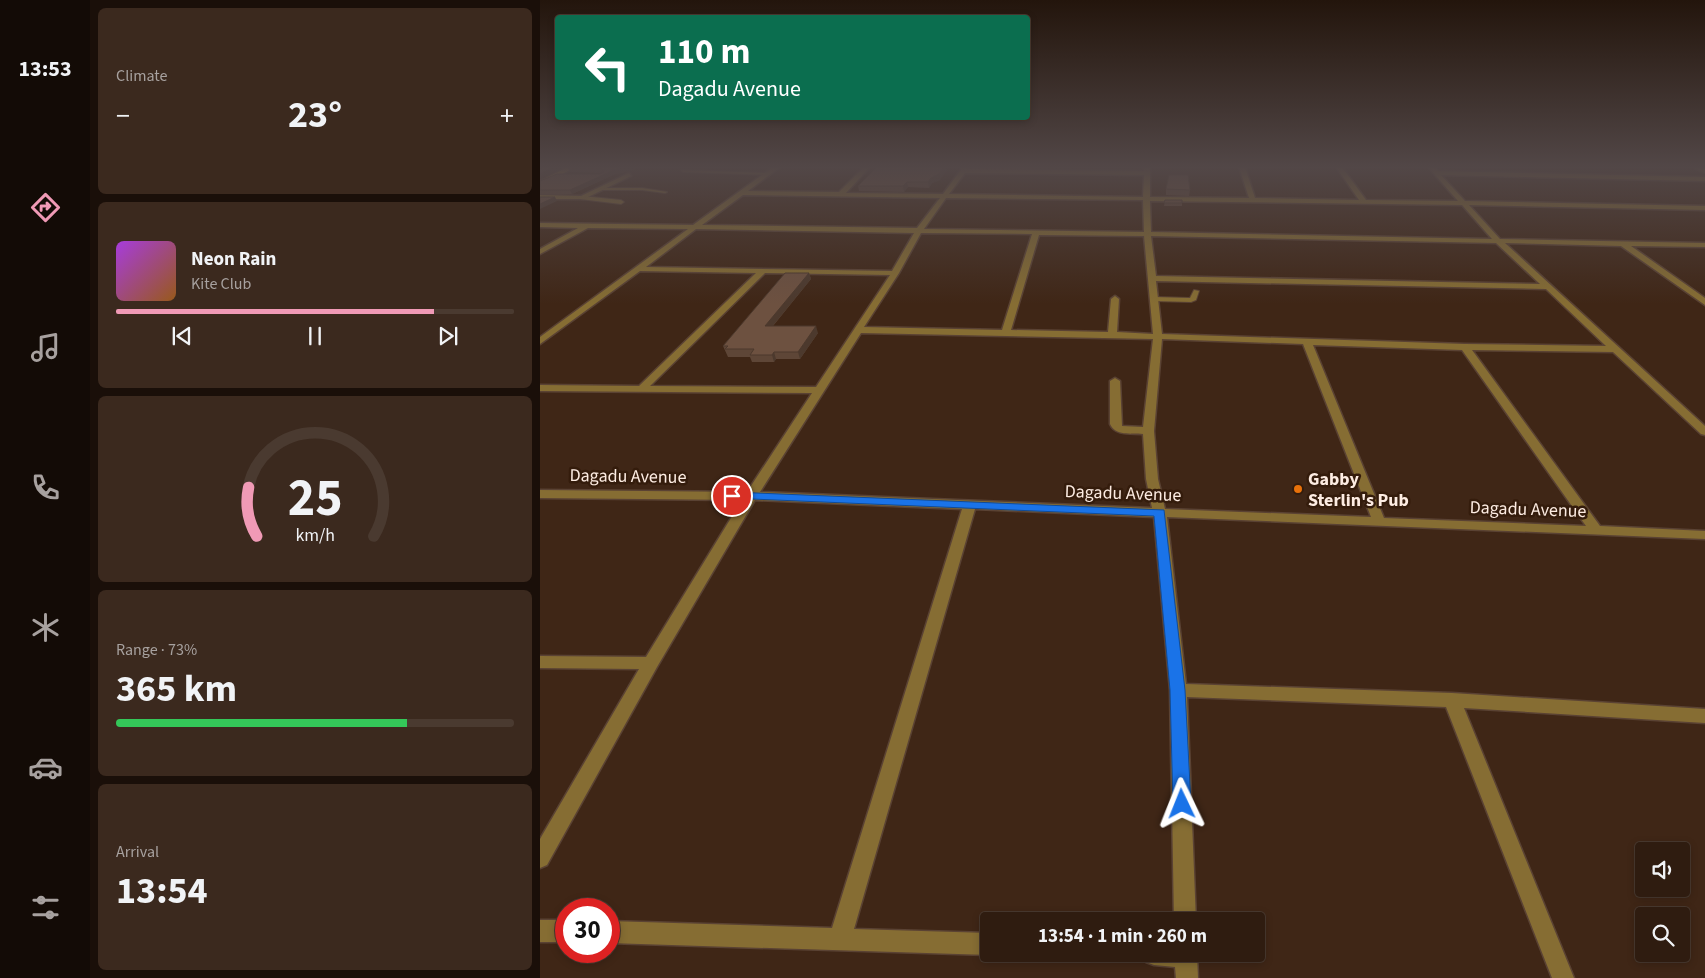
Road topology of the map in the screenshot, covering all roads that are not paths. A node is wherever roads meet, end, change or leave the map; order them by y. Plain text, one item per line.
1 (717, 213) edge
2 (933, 213) edge
3 (1147, 213) edge
4 (1473, 213) edge
5 (540, 225) edge
6 (586, 226) junction
7 (700, 226) junction
8 (919, 230) junction
9 (1036, 233) junction
10 (1148, 234) junction
11 (1498, 241) junction
12 (1622, 243) junction
13 (1705, 245) edge
14 (540, 252) edge
15 (639, 269) junction
16 (763, 271) junction
17 (894, 273) junction
18 (1151, 278) junction
19 (1547, 287) junction
20 (1196, 291) dead end
21 (1115, 299) dead end
22 (1154, 299) junction
23 (1705, 302) edge
24 (857, 330) junction
25 (1005, 334) junction
26 (1112, 335) junction
27 (1158, 337) junction
28 (540, 341) edge
29 (1307, 342) junction
30 (1465, 347) junction
31 (1613, 349) junction
32 (1115, 381) dead end
33 (540, 388) edge
34 (642, 388) junction
35 (819, 390) junction
36 (1693, 420) junction
37 (1705, 420) edge
38 (1148, 430) junction
39 (1705, 432) edge
40 (540, 494) edge
41 (751, 496) junction
42 (969, 506) junction
43 (1160, 513) junction
44 (1380, 521) junction
45 (1596, 530) junction
46 (1705, 535) edge
47 (540, 662) edge
48 (651, 663) junction
49 (1178, 690) junction
50 (1452, 700) junction
51 (1705, 716) edge
52 (540, 858) edge
53 (1185, 912) edge
54 (540, 931) edge
55 (555, 931) edge
56 (620, 932) edge
57 (840, 939) junction
58 (980, 944) edge
59 (1186, 962) edge
60 (1187, 978) edge
61 (1563, 978) edge

1 - 7 street
2 - 8 street
3 - 10 street
4 - 11 street
5 - 6 street
6 - 7 street
6 - 14 street
7 - 8 street
7 - 15 street
8 - 9 street
8 - 17 street
9 - 10 street
9 - 25 street
10 - 11 street
10 - 18 street
11 - 12 street
11 - 19 street
12 - 13 street
12 - 23 street
15 - 16 street
15 - 28 street
16 - 17 street
16 - 34 street
17 - 24 street
18 - 19 street
18 - 22 street
19 - 31 street
20 - 22 lane
21 - 26 street
22 - 27 street
24 - 25 street
24 - 35 street
25 - 26 street
26 - 27 street
27 - 29 street
27 - 38 street
29 - 30 street
29 - 44 street
30 - 31 street
30 - 45 street
31 - 36 street
32 - 38 street
33 - 34 street
34 - 35 street
35 - 41 street
36 - 37 street
36 - 39 street
38 - 43 street
40 - 41 street, Dagadu Avenue
41 - 42 street, Dagadu Avenue
41 - 48 street
42 - 43 street, Dagadu Avenue
42 - 57 street
43 - 44 street, Dagadu Avenue
43 - 49 street
44 - 45 street, Dagadu Avenue
45 - 46 street, Dagadu Avenue
47 - 48 street
48 - 52 street
49 - 50 street
49 - 53 street
50 - 51 street
50 - 61 street
54 - 55 street
56 - 57 street
57 - 58 street
59 - 60 street

